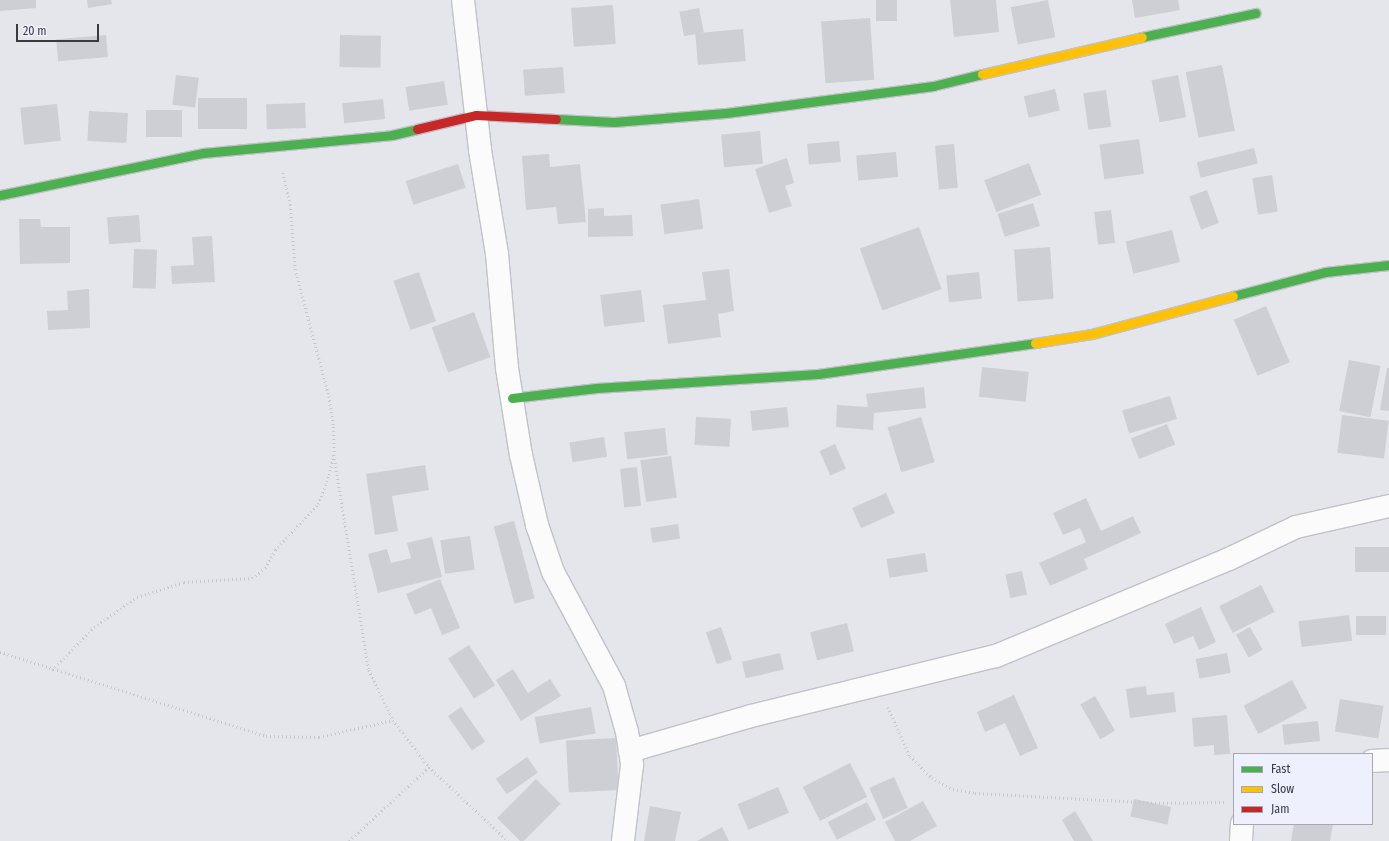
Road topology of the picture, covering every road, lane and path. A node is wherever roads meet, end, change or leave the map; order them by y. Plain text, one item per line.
1 (463, 0) edge
2 (1256, 14) dead end
3 (476, 115) junction
4 (276, 145) junction
5 (0, 195) edge
6 (1389, 265) edge
7 (512, 398) junction
8 (334, 452) junction
9 (1389, 506) edge
10 (0, 652) edge
11 (52, 670) junction
12 (879, 685) junction
13 (393, 720) junction
14 (630, 750) junction
15 (1389, 760) edge
16 (1373, 761) edge
17 (429, 767) junction
18 (1233, 802) edge
19 (1242, 825) edge
20 (349, 841) edge
21 (508, 841) edge
22 (623, 841) edge
23 (1241, 841) edge

1 - 3 street
2 - 3 street
3 - 4 street
3 - 7 street
4 - 5 street
4 - 8 path
6 - 7 street
7 - 14 street
8 - 11 path
8 - 13 path
9 - 12 street
10 - 11 path
11 - 13 path
12 - 14 street
12 - 18 path
13 - 17 path
14 - 22 street
15 - 16 street
17 - 20 path
17 - 21 path
19 - 23 street

